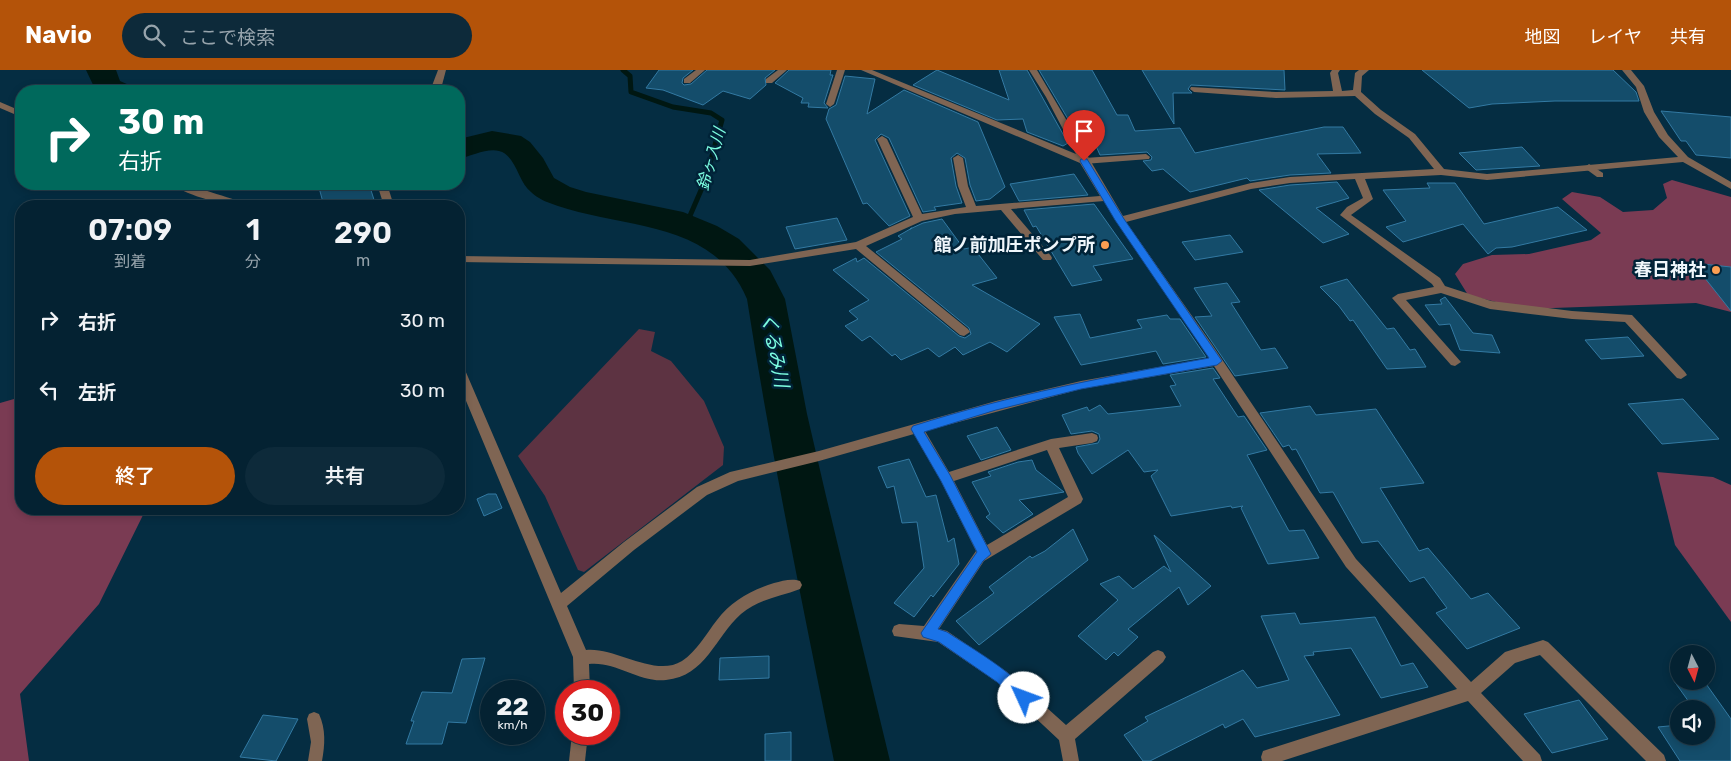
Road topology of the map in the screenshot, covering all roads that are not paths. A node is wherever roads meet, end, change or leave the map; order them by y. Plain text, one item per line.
1 (442, 70) edge
2 (701, 70) edge
3 (783, 70) edge
4 (841, 70) edge
5 (865, 70) edge
6 (1033, 70) edge
7 (1336, 70) edge
8 (1365, 70) edge
9 (1626, 70) edge
10 (686, 81) dead end
11 (770, 82) dead end
12 (438, 85) edge
13 (1194, 89) dead end
14 (1338, 93) junction
15 (1357, 93) junction
16 (830, 104) dead end
17 (0, 105) edge
18 (15, 111) edge
19 (882, 139) dead end
20 (958, 158) dead end
21 (1146, 158) dead end
22 (1685, 159) junction
23 (1084, 161) junction
24 (1589, 167) junction
25 (1441, 172) junction
26 (1600, 175) dead end
27 (1358, 176) junction
28 (1731, 186) edge
29 (190, 190) edge
30 (1108, 198) junction
31 (223, 200) edge
32 (1004, 207) junction
33 (972, 210) junction
34 (919, 218) junction
35 (1120, 220) junction
36 (858, 245) junction
37 (1047, 258) dead end
38 (465, 259) edge
39 (1441, 289) junction
40 (964, 332) dead end
41 (1217, 361) junction
42 (1456, 362) dead end
43 (1681, 375) dead end
44 (465, 384) edge
45 (917, 429) junction
46 (1092, 438) dead end
47 (1051, 444) junction
48 (946, 478) junction
49 (984, 554) junction
50 (795, 585) dead end
51 (559, 604) junction
52 (899, 631) dead end
53 (928, 633) junction
54 (581, 657) junction
55 (1158, 657) dead end
56 (582, 680) edge
57 (1471, 692) junction
58 (314, 719) dead end
59 (1066, 736) junction
60 (579, 745) edge
61 (1268, 757) dead end
62 (315, 761) edge
63 (578, 761) edge
64 (1071, 761) edge
65 (1534, 761) edge
66 (1658, 761) edge

1 - 12 street
2 - 10 street
3 - 11 street
4 - 16 street
5 - 23 street
6 - 23 street
7 - 14 street
8 - 15 street
9 - 22 street
13 - 14 street
14 - 15 street
15 - 25 street
17 - 18 street
19 - 34 street
20 - 33 street
21 - 23 lane
22 - 24 street
22 - 28 street
23 - 30 street
24 - 25 street
24 - 26 lane
25 - 27 street
27 - 35 street
27 - 39 street
29 - 31 street
30 - 32 street
30 - 35 street
32 - 33 street
32 - 37 street
33 - 34 street
34 - 36 street
35 - 41 street
36 - 38 street
36 - 40 street
39 - 42 street
39 - 43 street
41 - 45 street
41 - 57 street
44 - 51 street
45 - 48 street
45 - 51 street
46 - 47 street
47 - 48 street
47 - 49 street
48 - 49 street
49 - 53 street
50 - 54 street
51 - 54 street
52 - 53 street
53 - 59 street
54 - 56 street
55 - 59 street
57 - 61 street
57 - 65 street
57 - 66 street
58 - 62 lane
59 - 64 street
60 - 63 street

